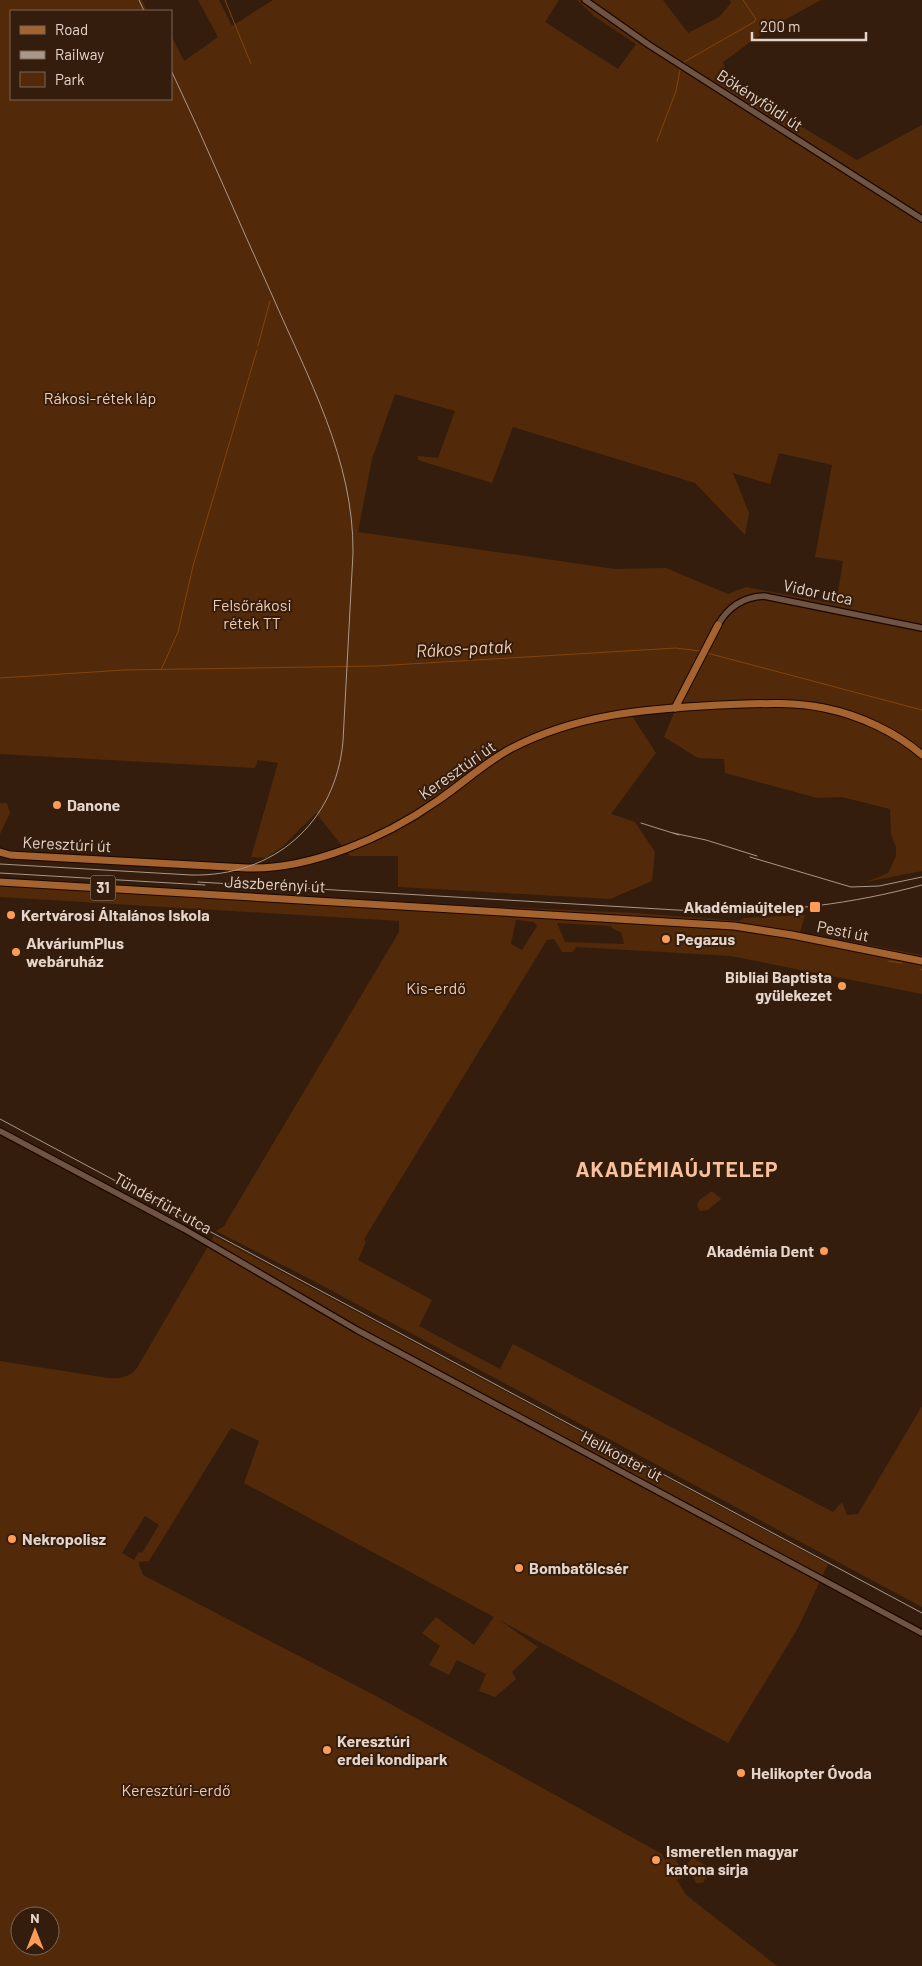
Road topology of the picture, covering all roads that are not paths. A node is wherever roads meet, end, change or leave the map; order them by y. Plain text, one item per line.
1 (586, 0) edge
2 (922, 219) edge
3 (718, 625) joint
4 (922, 628) edge
5 (680, 699) junction
6 (689, 707) junction
7 (675, 708) junction
8 (922, 755) edge
9 (0, 852) edge
10 (0, 882) edge
11 (549, 914) joint
12 (922, 961) edge
13 (0, 1131) edge
14 (310, 1302) joint
15 (922, 1633) edge

1 - 2 street, Bökényföldi út
3 - 4 street, Vidor utca
3 - 5 main road
5 - 6 main road
5 - 7 main road
6 - 7 main road, Keresztúri út
6 - 8 main road, Keresztúri út
7 - 9 main road, Keresztúri út
10 - 11 main road, Jászberényi út / 31
11 - 12 main road, Pesti út / 31
13 - 14 street, Tündérfürt utca
14 - 15 street, Helikopter út

